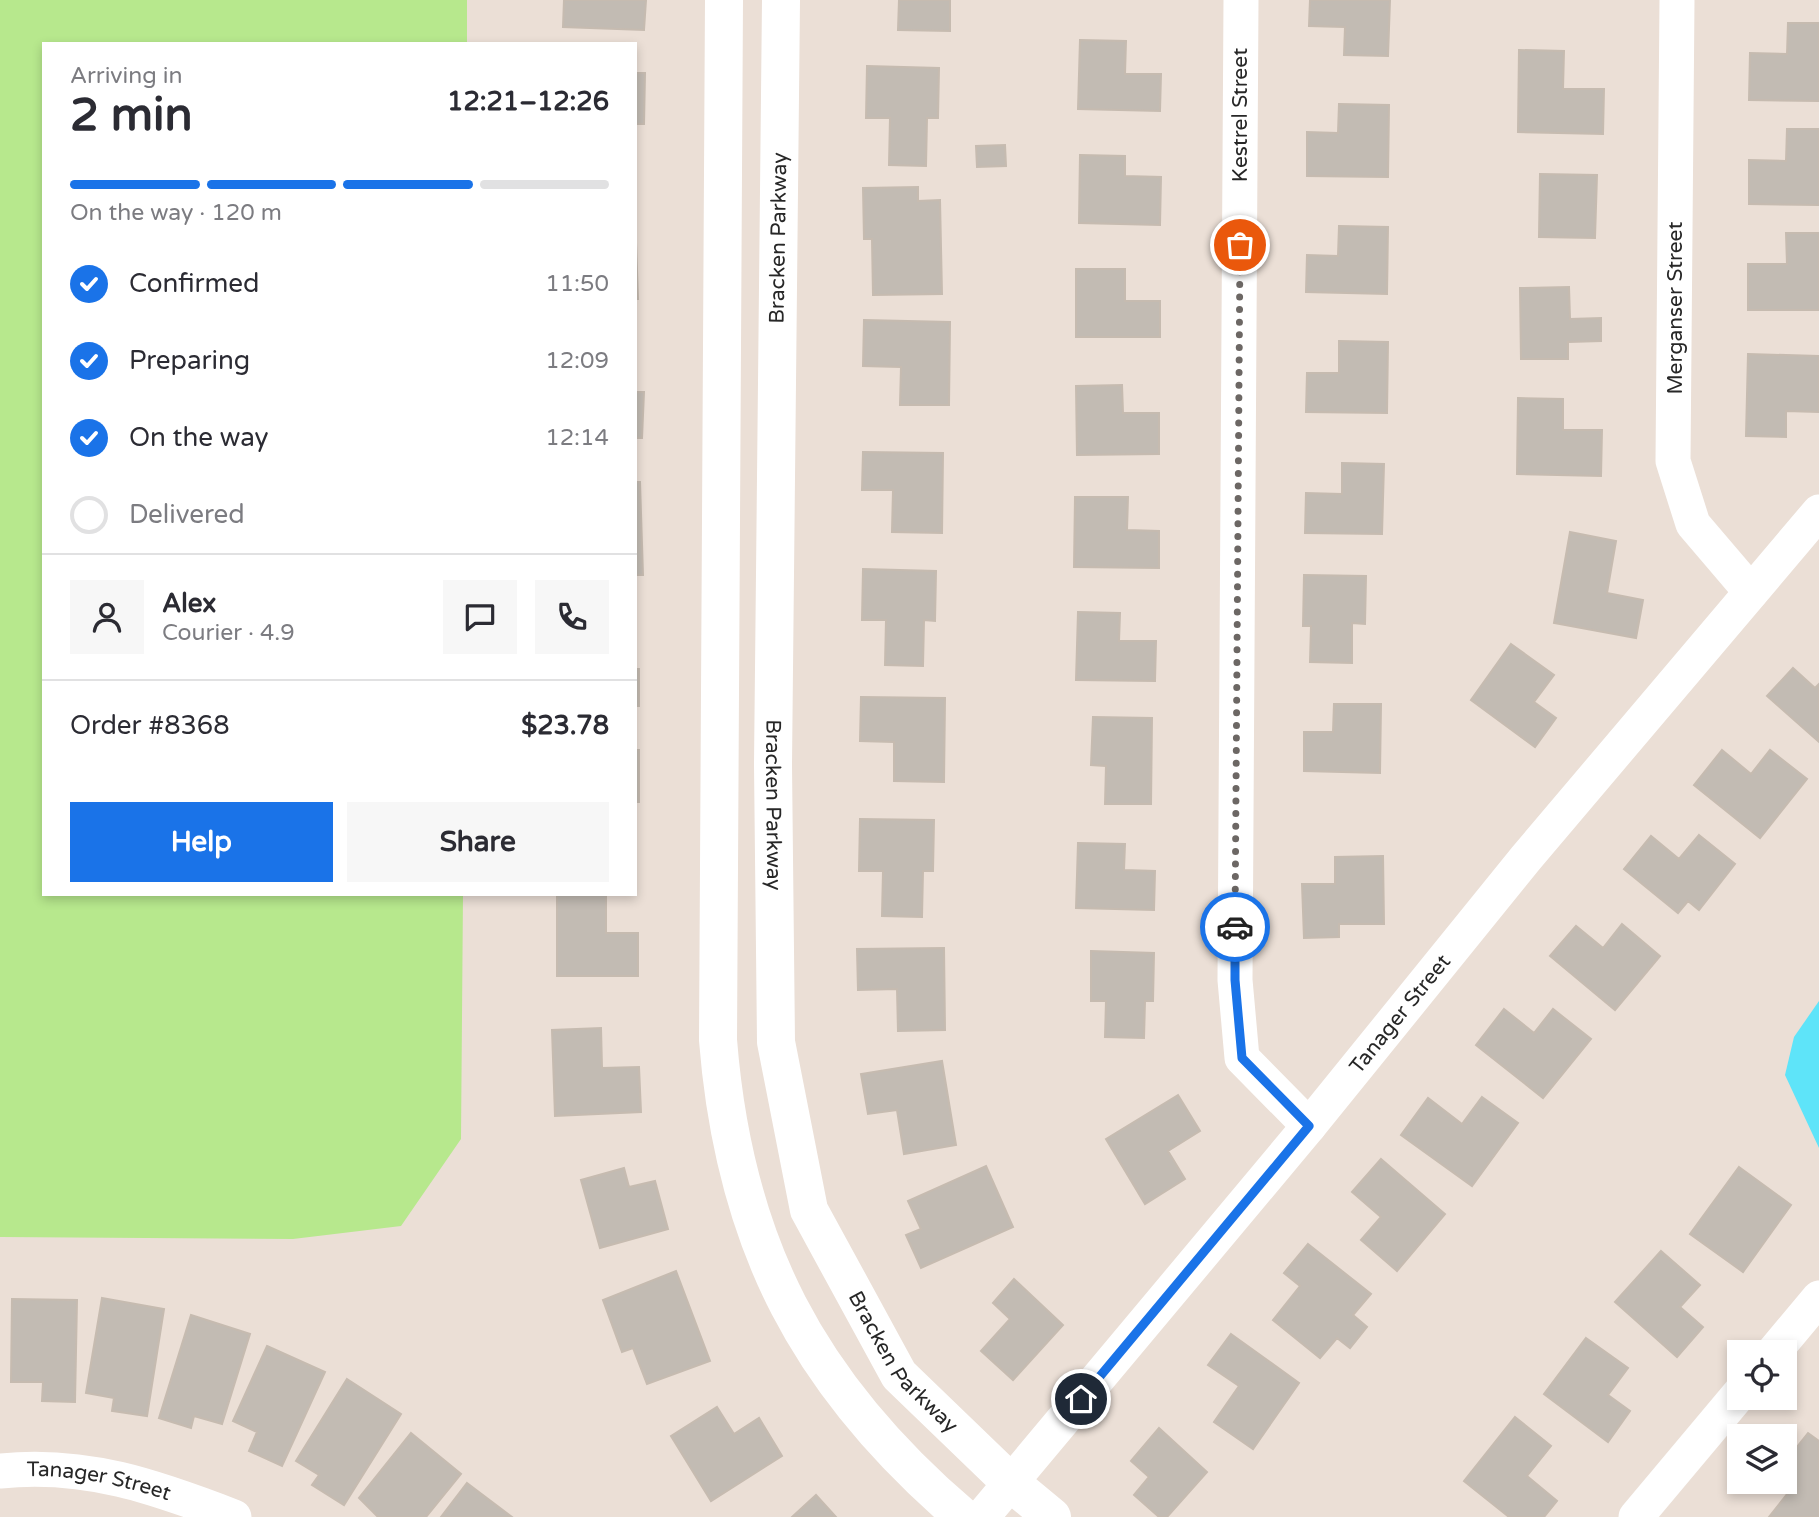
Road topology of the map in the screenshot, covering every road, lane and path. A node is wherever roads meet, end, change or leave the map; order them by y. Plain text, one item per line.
1 (724, 0) edge
2 (781, 0) edge
3 (1241, 0) edge
4 (1677, 0) edge
5 (1819, 512) edge
6 (1751, 592) junction
7 (1309, 1126) junction
8 (1819, 1298) edge
9 (1784, 1340) edge
10 (1727, 1408) edge
11 (0, 1471) edge
12 (1011, 1483) junction
13 (234, 1517) edge
14 (963, 1517) edge
15 (982, 1517) edge
16 (1052, 1517) edge
17 (1636, 1517) edge

1 - 14 street
2 - 12 street, Bracken Parkway
3 - 7 street, Kestrel Street
4 - 6 street, Merganser Street
5 - 6 street, Tanager Street
6 - 7 street, Tanager Street
7 - 12 street, Tanager Street
8 - 9 street
10 - 17 street
11 - 13 street, Tanager Street
12 - 15 street, Tanager Street
12 - 16 street, Bracken Parkway

